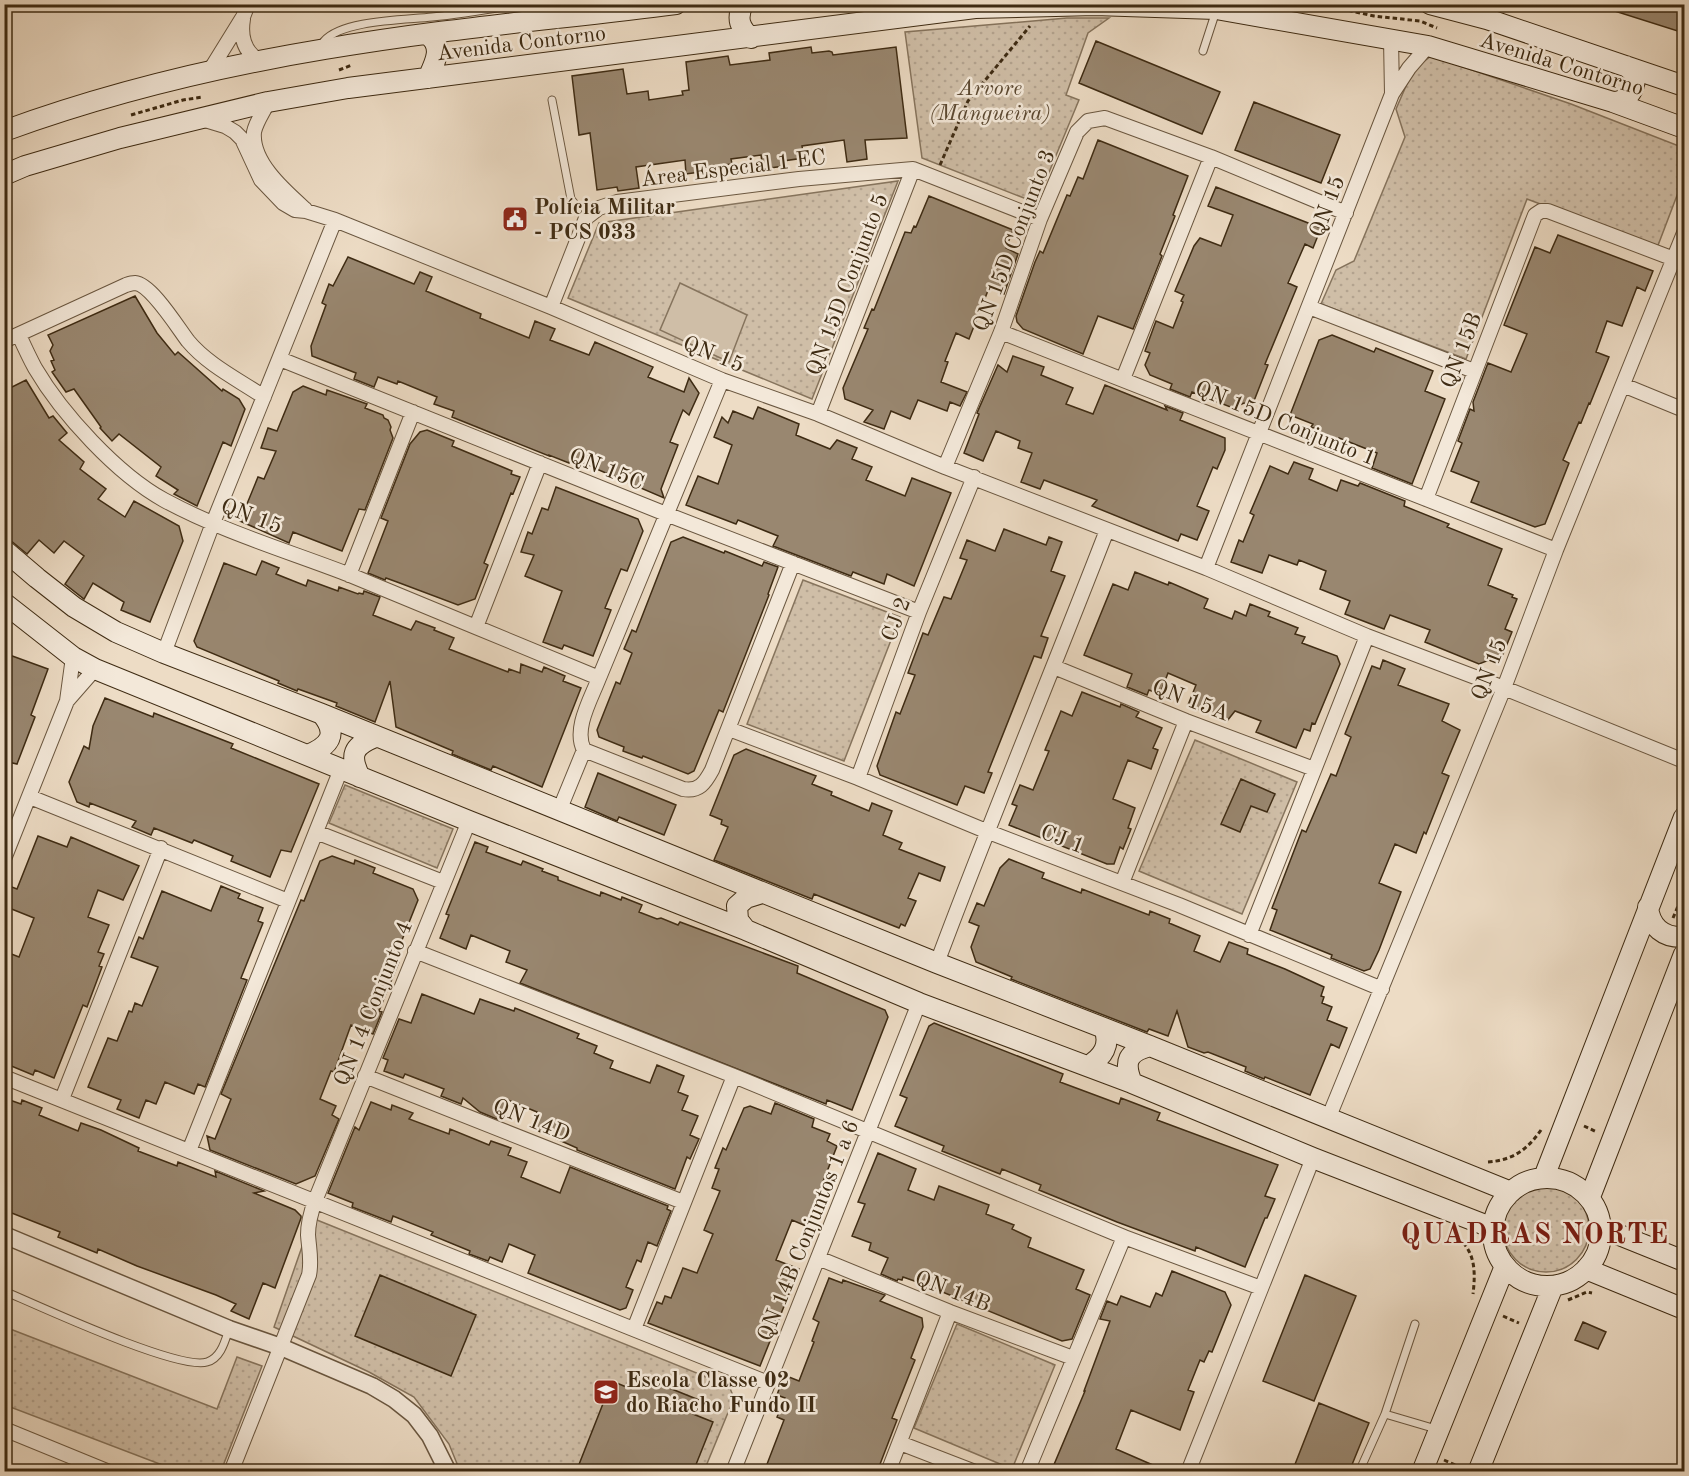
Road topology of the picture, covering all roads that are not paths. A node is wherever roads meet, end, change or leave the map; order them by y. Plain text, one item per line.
1 (521, 4) edge
2 (676, 4) edge
3 (743, 4) edge
4 (1430, 4) edge
5 (652, 6) edge
6 (1216, 9) junction
7 (1479, 10) edge
8 (246, 11) edge
9 (428, 34) junction
10 (751, 38) junction
11 (1391, 39) junction
12 (1428, 46) junction
13 (326, 48) junction
14 (1203, 51) dead end
15 (260, 61) junction
16 (1626, 66) junction
17 (209, 72) junction
18 (428, 78) junction
19 (1684, 86) edge
20 (1392, 94) junction
21 (552, 100) dead end
22 (268, 102) junction
23 (1613, 102) junction
24 (202, 119) junction
25 (1684, 128) edge
26 (4, 131) edge
27 (1211, 157) junction
28 (913, 169) junction
29 (4, 175) edge
30 (306, 211) junction
31 (1346, 213) junction
32 (586, 218) junction
33 (1040, 219) junction
34 (335, 220) junction
35 (1684, 233) edge
36 (1674, 259) junction
37 (551, 307) junction
38 (1309, 307) junction
39 (1001, 332) junction
40 (19, 335) junction
41 (4, 341) edge
42 (280, 359) junction
43 (1474, 371) junction
44 (1123, 379) junction
45 (722, 380) junction
46 (1623, 385) junction
47 (264, 397) junction
48 (1684, 410) edge
49 (413, 412) junction
50 (818, 414) junction
51 (1258, 434) junction
52 (540, 463) junction
53 (945, 467) junction
54 (974, 477) junction
55 (1426, 500) junction
56 (666, 514) junction
57 (213, 523) junction
58 (1107, 530) junction
59 (1556, 550) junction
60 (6, 553) edge
61 (793, 563) junction
62 (1206, 568) junction
63 (349, 575) junction
64 (4, 603) edge
65 (919, 612) junction
66 (476, 627) junction
67 (1367, 636) junction
68 (164, 653) junction
69 (73, 657) junction
70 (1054, 667) junction
71 (95, 669) junction
72 (599, 678) junction
73 (1504, 688) junction
74 (67, 701) junction
75 (322, 714) junction
76 (1186, 722) junction
77 (729, 729) junction
78 (375, 737) junction
79 (584, 750) junction
80 (308, 755) junction
81 (1684, 761) edge
82 (340, 769) junction
83 (1314, 769) junction
84 (360, 777) junction
85 (858, 778) junction
86 (30, 797) junction
87 (559, 811) junction
88 (1684, 817) edge
89 (469, 820) junction
90 (986, 831) junction
91 (316, 832) junction
92 (161, 848) junction
93 (4, 859) edge
94 (443, 882) junction
95 (1122, 883) junction
96 (762, 893) junction
97 (288, 901) junction
98 (1648, 907) junction
99 (746, 930) junction
100 (1249, 935) junction
101 (1684, 937) edge
102 (415, 951) junction
103 (1684, 954) edge
104 (937, 963) junction
105 (1382, 989) junction
106 (919, 1003) junction
107 (1104, 1028) junction
108 (1150, 1046) junction
109 (1088, 1066) junction
110 (365, 1076) junction
111 (4, 1077) edge
112 (734, 1077) junction
113 (1132, 1083) junction
114 (63, 1099) junction
115 (1328, 1119) junction
116 (868, 1131) junction
117 (189, 1151) junction
118 (1313, 1158) junction
119 (1544, 1177) junction
120 (1511, 1192) junction
121 (1590, 1197) junction
122 (315, 1201) junction
123 (683, 1202) junction
124 (1493, 1228) junction
125 (1602, 1228) junction
126 (4, 1236) edge
127 (1124, 1238) junction
128 (818, 1258) junction
129 (1684, 1261) edge
130 (1505, 1266) junction
131 (1586, 1269) junction
132 (1553, 1286) junction
133 (1261, 1288) junction
134 (4, 1291) edge
135 (1684, 1309) edge
136 (950, 1312) junction
137 (1415, 1324) dead end
138 (229, 1329) junction
139 (634, 1329) junction
140 (281, 1347) junction
141 (1073, 1358) junction
142 (768, 1383) junction
143 (1385, 1414) junction
144 (4, 1429) edge
145 (1439, 1430) junction
146 (900, 1443) junction
147 (1425, 1463) edge
148 (1471, 1470) edge
149 (109, 1472) edge
150 (231, 1472) edge
151 (448, 1472) edge
152 (733, 1472) edge
153 (888, 1472) edge
154 (975, 1472) edge
155 (1027, 1472) edge
156 (1188, 1472) edge
157 (1359, 1472) edge

1 - 13 lane
2 - 5 main road, Avenida Contorno
3 - 10 main road
4 - 7 main road, Avenida Contorno
5 - 9 main road, Avenida Contorno
6 - 10 main road, Avenida Contorno
6 - 11 main road, Avenida Contorno
6 - 14 lane
7 - 16 main road, Avenida Contorno
8 - 15 street
8 - 17 street
9 - 13 main road, Avenida Contorno
9 - 18 main road
10 - 18 main road, Avenida Contorno
11 - 12 main road, Avenida Contorno
11 - 20 street, QN 15
12 - 20 street, QN 15
12 - 23 main road, Avenida Contorno
13 - 15 main road, Avenida Contorno
15 - 17 main road, Avenida Contorno
16 - 19 main road, Avenida Contorno
16 - 23 main road
17 - 26 main road, Avenida Contorno
18 - 22 main road, Avenida Contorno
20 - 31 street, QN 15
21 - 32 lane
22 - 24 main road, Avenida Contorno
22 - 30 street, QN 15
23 - 25 main road, Avenida Contorno
24 - 29 main road, Avenida Contorno
24 - 30 street, QN 15
27 - 31 street, QN 15D Conjunto 3
27 - 33 street, QN 15D Conjunto 3
27 - 44 street
28 - 32 street, Área Especial 1 EC
28 - 33 street
28 - 50 street, QN 15D Conjunto 5
30 - 34 street, QN 15
31 - 38 street, QN 15
32 - 37 street
33 - 39 street, QN 15D Conjunto 3
34 - 37 street, QN 15
34 - 42 street
35 - 36 street, QN 15
36 - 43 street, QN 15B
36 - 46 street, QN 15
37 - 45 street, QN 15
38 - 43 street
38 - 51 street, QN 15
39 - 44 street, QN 15D Conjunto 1
39 - 53 street, QN 15D Conjunto 3
40 - 41 street
40 - 47 street
40 - 57 street, QN 15
42 - 47 street
42 - 49 street, QN 15C
43 - 55 street, QN 15B
44 - 51 street, QN 15D Conjunto 1
45 - 50 street, QN 15
45 - 56 street
46 - 48 street
46 - 59 street, QN 15
47 - 57 street
49 - 52 street, QN 15C
49 - 63 street
50 - 53 street, QN 15
51 - 55 street, QN 15D Conjunto 1
51 - 62 street, QN 15
52 - 56 street, QN 15C
52 - 66 street
53 - 54 street, QN 15
54 - 58 street, QN 15
54 - 65 street, CJ 2
55 - 59 street, QN 15D Conjunto 1
56 - 61 street, QN 15C
56 - 72 street
57 - 63 street, QN 15
57 - 68 street
58 - 62 street, QN 15
58 - 70 street
59 - 73 street, QN 15
60 - 68 main road
61 - 65 street, QN 15C
61 - 77 street
62 - 67 street, QN 15
63 - 66 street, QN 15
64 - 69 main road
65 - 85 street, CJ 2
66 - 72 street, QN 15
67 - 73 street, QN 15
67 - 83 street
68 - 75 main road
69 - 71 main road
69 - 74 street
70 - 76 street, QN 15A
70 - 90 street
71 - 74 street
71 - 80 main road
72 - 79 street
73 - 81 street, QN 15
73 - 105 street, QN 15
74 - 86 street
75 - 78 main road
75 - 80 main road
76 - 83 street, QN 15A
76 - 95 street
77 - 79 street
77 - 85 street, CJ 1
78 - 84 main road
78 - 87 main road
79 - 87 street
80 - 82 main road
82 - 84 main road
82 - 91 street
83 - 100 street
84 - 89 main road
85 - 90 street, CJ 1
86 - 92 street
86 - 93 street
87 - 96 main road
88 - 98 main road
89 - 94 street, QN 14 Conjunto 4
89 - 99 main road
90 - 95 street, CJ 1
90 - 104 street
91 - 94 street
91 - 97 street
92 - 97 street
92 - 114 street
94 - 102 street, QN 14 Conjunto 4
95 - 100 street, CJ 1
96 - 99 main road
96 - 104 main road
97 - 117 street
98 - 101 main road
98 - 119 main road
99 - 106 main road
100 - 105 street, CJ 1
102 - 110 street, QN 14 Conjunto 4
102 - 112 street
103 - 121 main road
104 - 107 main road
105 - 115 street, QN 15
106 - 109 main road
106 - 116 street, QN 14B Conjuntos 1 a 6
107 - 108 main road
107 - 109 main road
108 - 113 main road
108 - 115 main road
109 - 113 main road
110 - 122 street, QN 14 Conjunto 4
110 - 123 street, QN 14D
111 - 114 street
112 - 116 street
112 - 123 street
113 - 118 main road
114 - 117 street
115 - 120 main road
116 - 127 street
116 - 128 street, QN 14B Conjuntos 1 a 6
117 - 122 street
118 - 124 main road
118 - 133 street
119 - 120 main road
119 - 121 main road
120 - 124 main road
121 - 125 main road
122 - 139 street
122 - 140 street, QN 14 Conjunto 4
123 - 139 street
124 - 130 main road
125 - 129 main road
125 - 131 main road
126 - 138 street
127 - 133 street
127 - 141 street
128 - 136 street, QN 14B
128 - 142 street, QN 14B Conjuntos 1 a 6
130 - 132 main road
130 - 145 main road
131 - 132 main road
131 - 135 main road
132 - 148 main road
133 - 156 street
134 - 138 lane
136 - 141 street, QN 14B
136 - 146 street
137 - 143 lane
138 - 140 street
139 - 142 street
140 - 150 street, QN 14 Conjunto 4
140 - 151 street
141 - 155 street
142 - 152 street, QN 14B Conjuntos 1 a 6
143 - 145 lane
143 - 157 lane
144 - 149 street
145 - 147 main road
146 - 153 street
146 - 154 street

